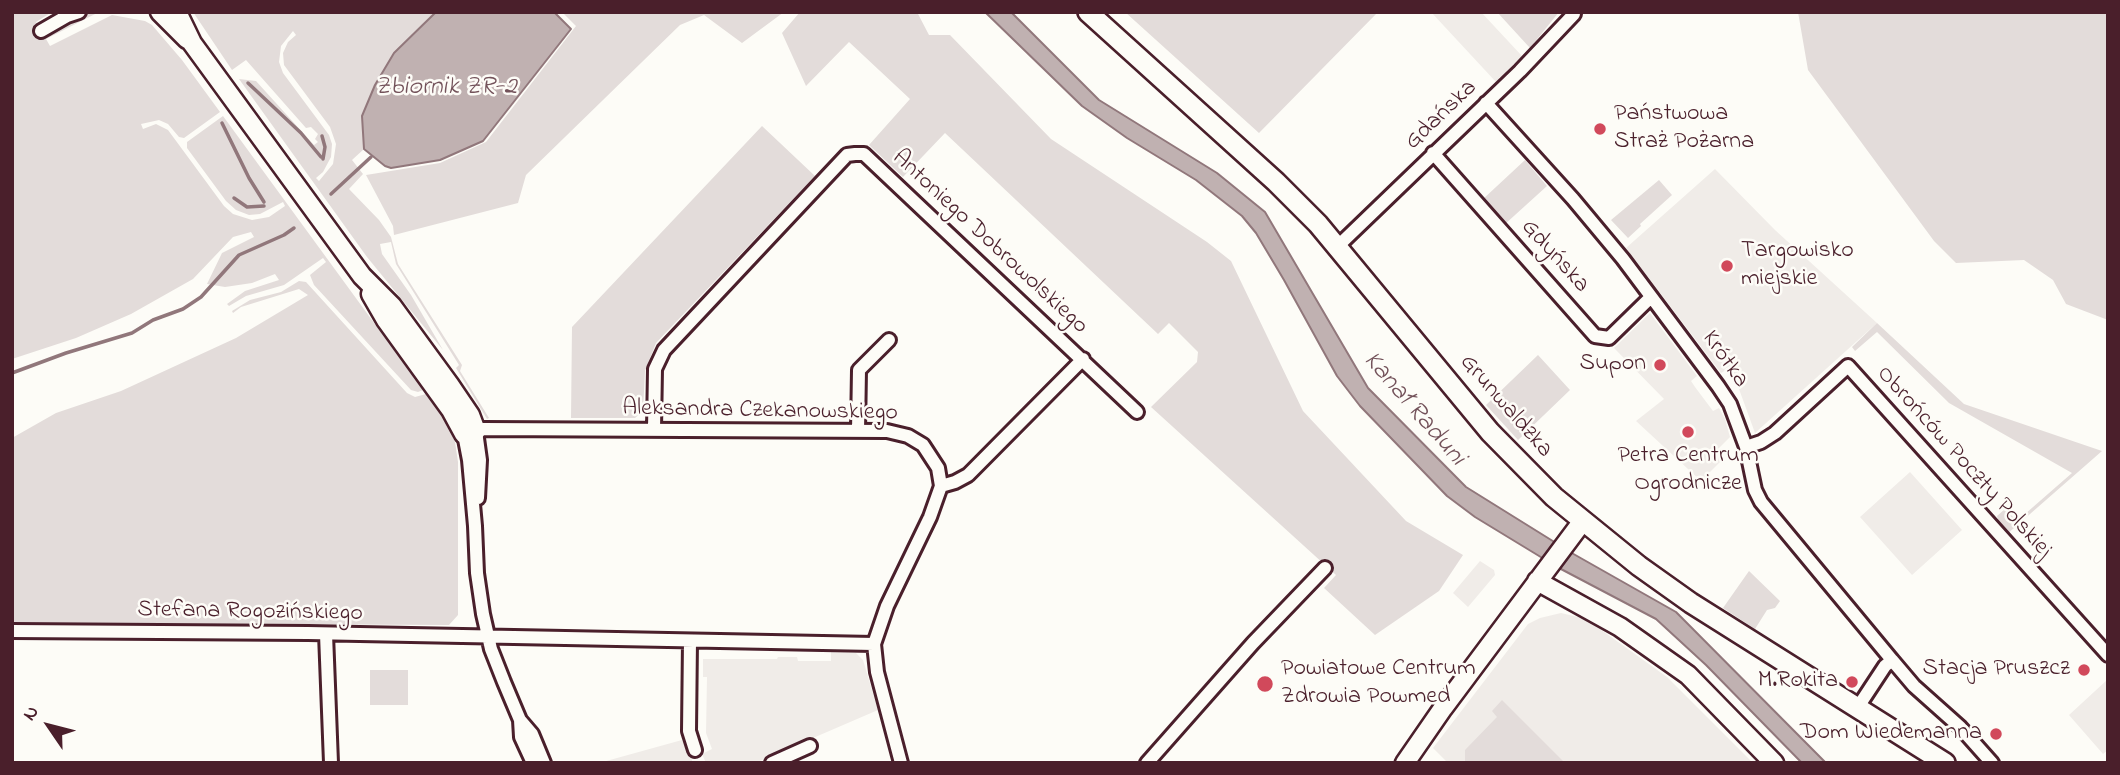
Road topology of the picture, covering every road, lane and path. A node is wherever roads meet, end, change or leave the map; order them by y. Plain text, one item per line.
1 (160, 12) edge
2 (177, 12) edge
3 (1088, 12) edge
4 (73, 13) edge
5 (1574, 14) dead end
6 (41, 31) dead end
7 (192, 43) junction
8 (1486, 103) junction
9 (1433, 153) junction
10 (1338, 246) junction
11 (1651, 298) junction
12 (889, 340) dead end
13 (1083, 359) junction
14 (1138, 412) dead end
15 (654, 429) junction
16 (858, 431) junction
17 (470, 432) junction
18 (1746, 447) junction
19 (941, 485) junction
20 (1582, 522) junction
21 (1325, 568) dead end
22 (1543, 573) junction
23 (12, 631) edge
24 (327, 634) junction
25 (488, 638) junction
26 (690, 641) junction
27 (874, 644) junction
28 (2108, 654) edge
29 (1892, 660) junction
30 (1858, 707) junction
31 (520, 720) junction
32 (810, 746) dead end
33 (695, 750) dead end
34 (331, 763) edge
35 (533, 763) edge
36 (544, 763) edge
37 (772, 763) edge
38 (901, 763) edge
39 (1147, 763) edge
40 (1405, 763) edge
41 (1774, 763) edge
42 (1945, 763) edge
43 (1992, 763) edge

1 - 7 main road
2 - 7 main road
3 - 10 main road, Grunwaldzka
4 - 6 street
5 - 8 street, Gdańska
7 - 17 main road
8 - 9 street, Gdańska
8 - 11 street, Krótka
9 - 10 street, Gdańska
9 - 11 street, Gdyńska
10 - 20 main road, Grunwaldzka
11 - 18 street, Krótka
12 - 16 street
13 - 14 street, Antoniego Dobrowolskiego
13 - 15 street, Antoniego Dobrowolskiego
13 - 19 street
15 - 16 street, Aleksandra Czekanowskiego
15 - 17 street, Aleksandra Czekanowskiego
16 - 19 street, Aleksandra Czekanowskiego
17 - 25 street
18 - 28 street, Obrońców Poczty Polskiej
18 - 29 street, Krótka
19 - 27 street
20 - 22 main road
20 - 30 main road, Grunwaldzka
21 - 39 street
22 - 40 main road
22 - 41 main road
23 - 24 street, Stefana Rogozińskiego
24 - 25 street, Stefana Rogozińskiego
24 - 34 street
25 - 26 street, Stefana Rogozińskiego
25 - 31 street
26 - 27 street, Stefana Rogozińskiego
26 - 33 street
27 - 38 street
29 - 30 street
29 - 43 street, Krótka
30 - 42 main road, Grunwaldzka
31 - 35 street
31 - 36 street
32 - 37 street

